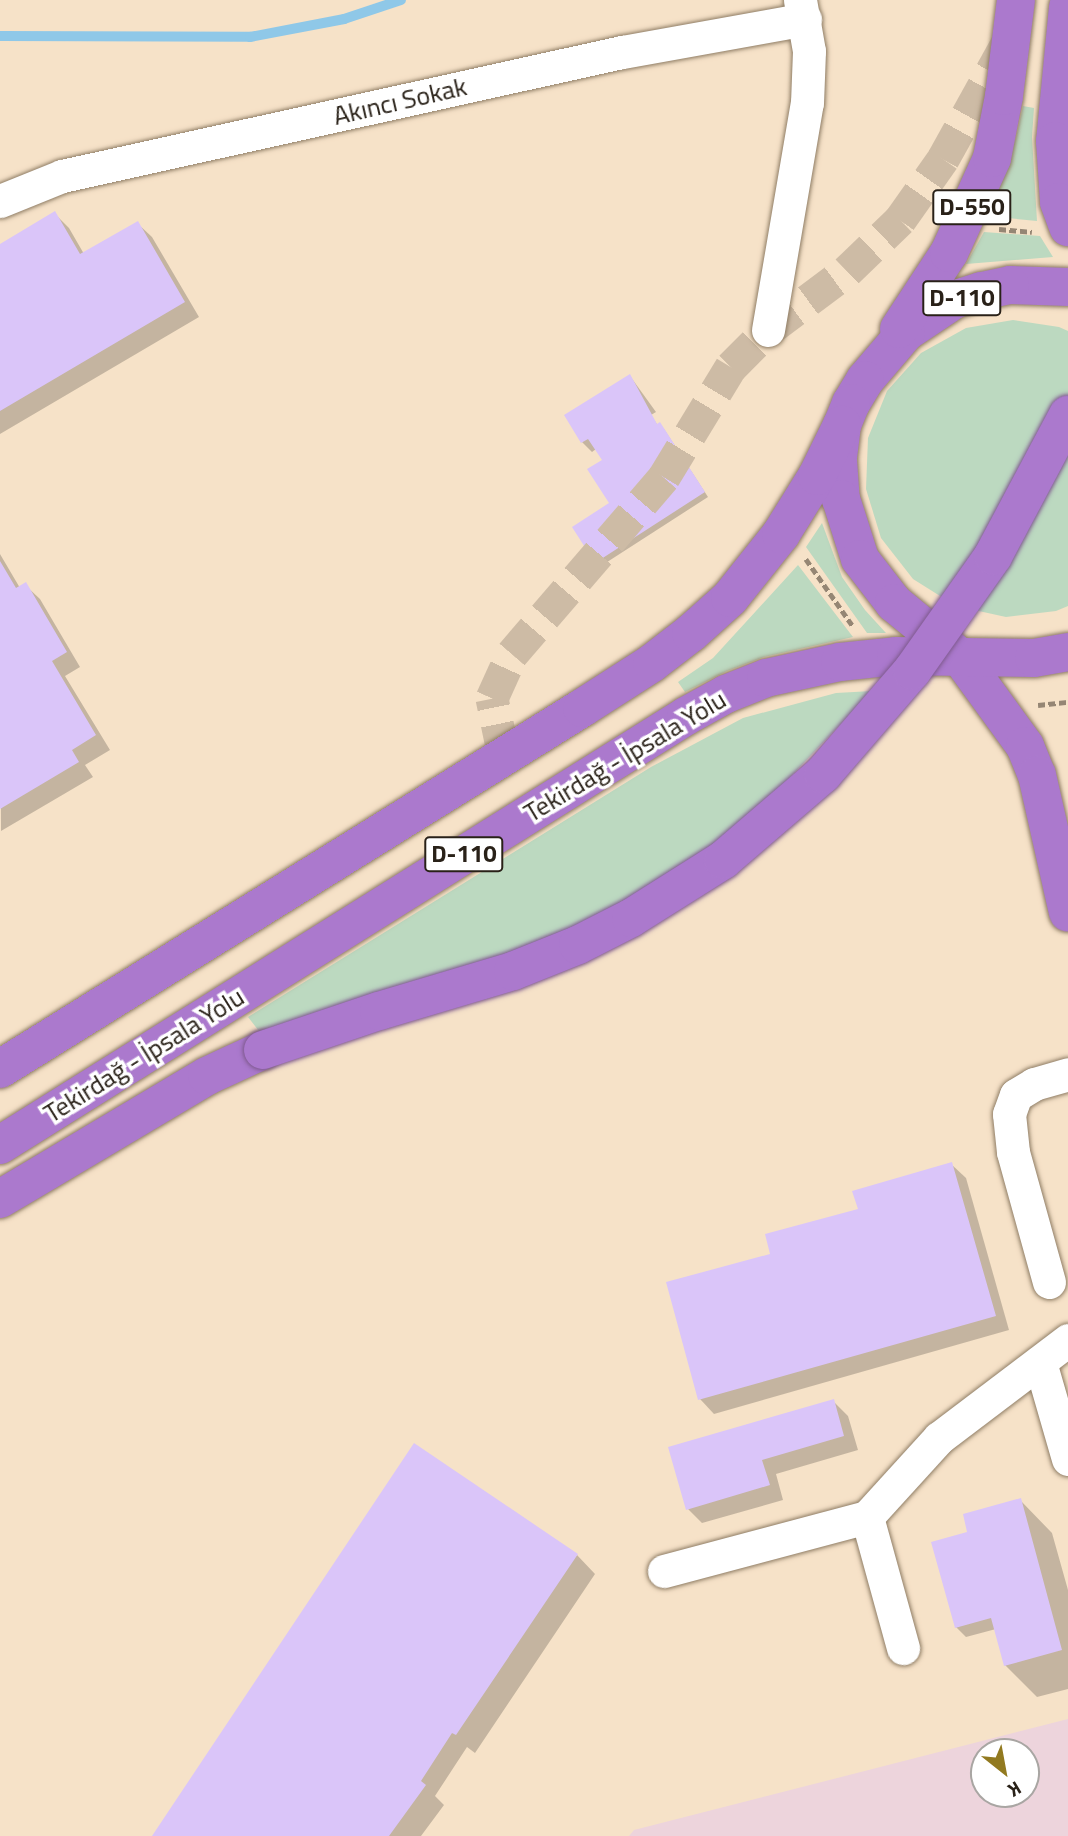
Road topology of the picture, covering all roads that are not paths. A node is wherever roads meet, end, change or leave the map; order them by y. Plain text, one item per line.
1 (1068, 9) edge
2 (802, 10) edge
3 (746, 15) edge
4 (1015, 16) edge
5 (0, 201) edge
6 (1052, 230) edge
7 (1068, 287) edge
8 (768, 330) dead end
9 (878, 362) junction
10 (1068, 415) edge
11 (842, 425) junction
12 (1068, 652) edge
13 (961, 658) junction
14 (1068, 913) edge
15 (0, 1069) edge
16 (1068, 1074) edge
17 (0, 1145) edge
18 (0, 1199) edge
19 (1049, 1282) dead end
20 (1068, 1340) edge
21 (1040, 1362) junction
22 (1068, 1459) edge
23 (867, 1517) junction
24 (664, 1571) dead end
25 (903, 1648) dead end

1 - 6 highway
2 - 3 street, Akıncı Sokak
2 - 8 street
3 - 5 street, Akıncı Sokak
4 - 9 highway, D-550
7 - 9 highway, D-110
9 - 11 highway, D-110
10 - 18 highway, bridge
11 - 13 highway
11 - 15 highway, D-110
12 - 13 highway, D-110
13 - 14 highway
13 - 17 highway, Tekirdağ - İpsala Yolu / D-110
16 - 19 street
20 - 21 street
21 - 22 street
21 - 23 street
23 - 24 street
23 - 25 street

